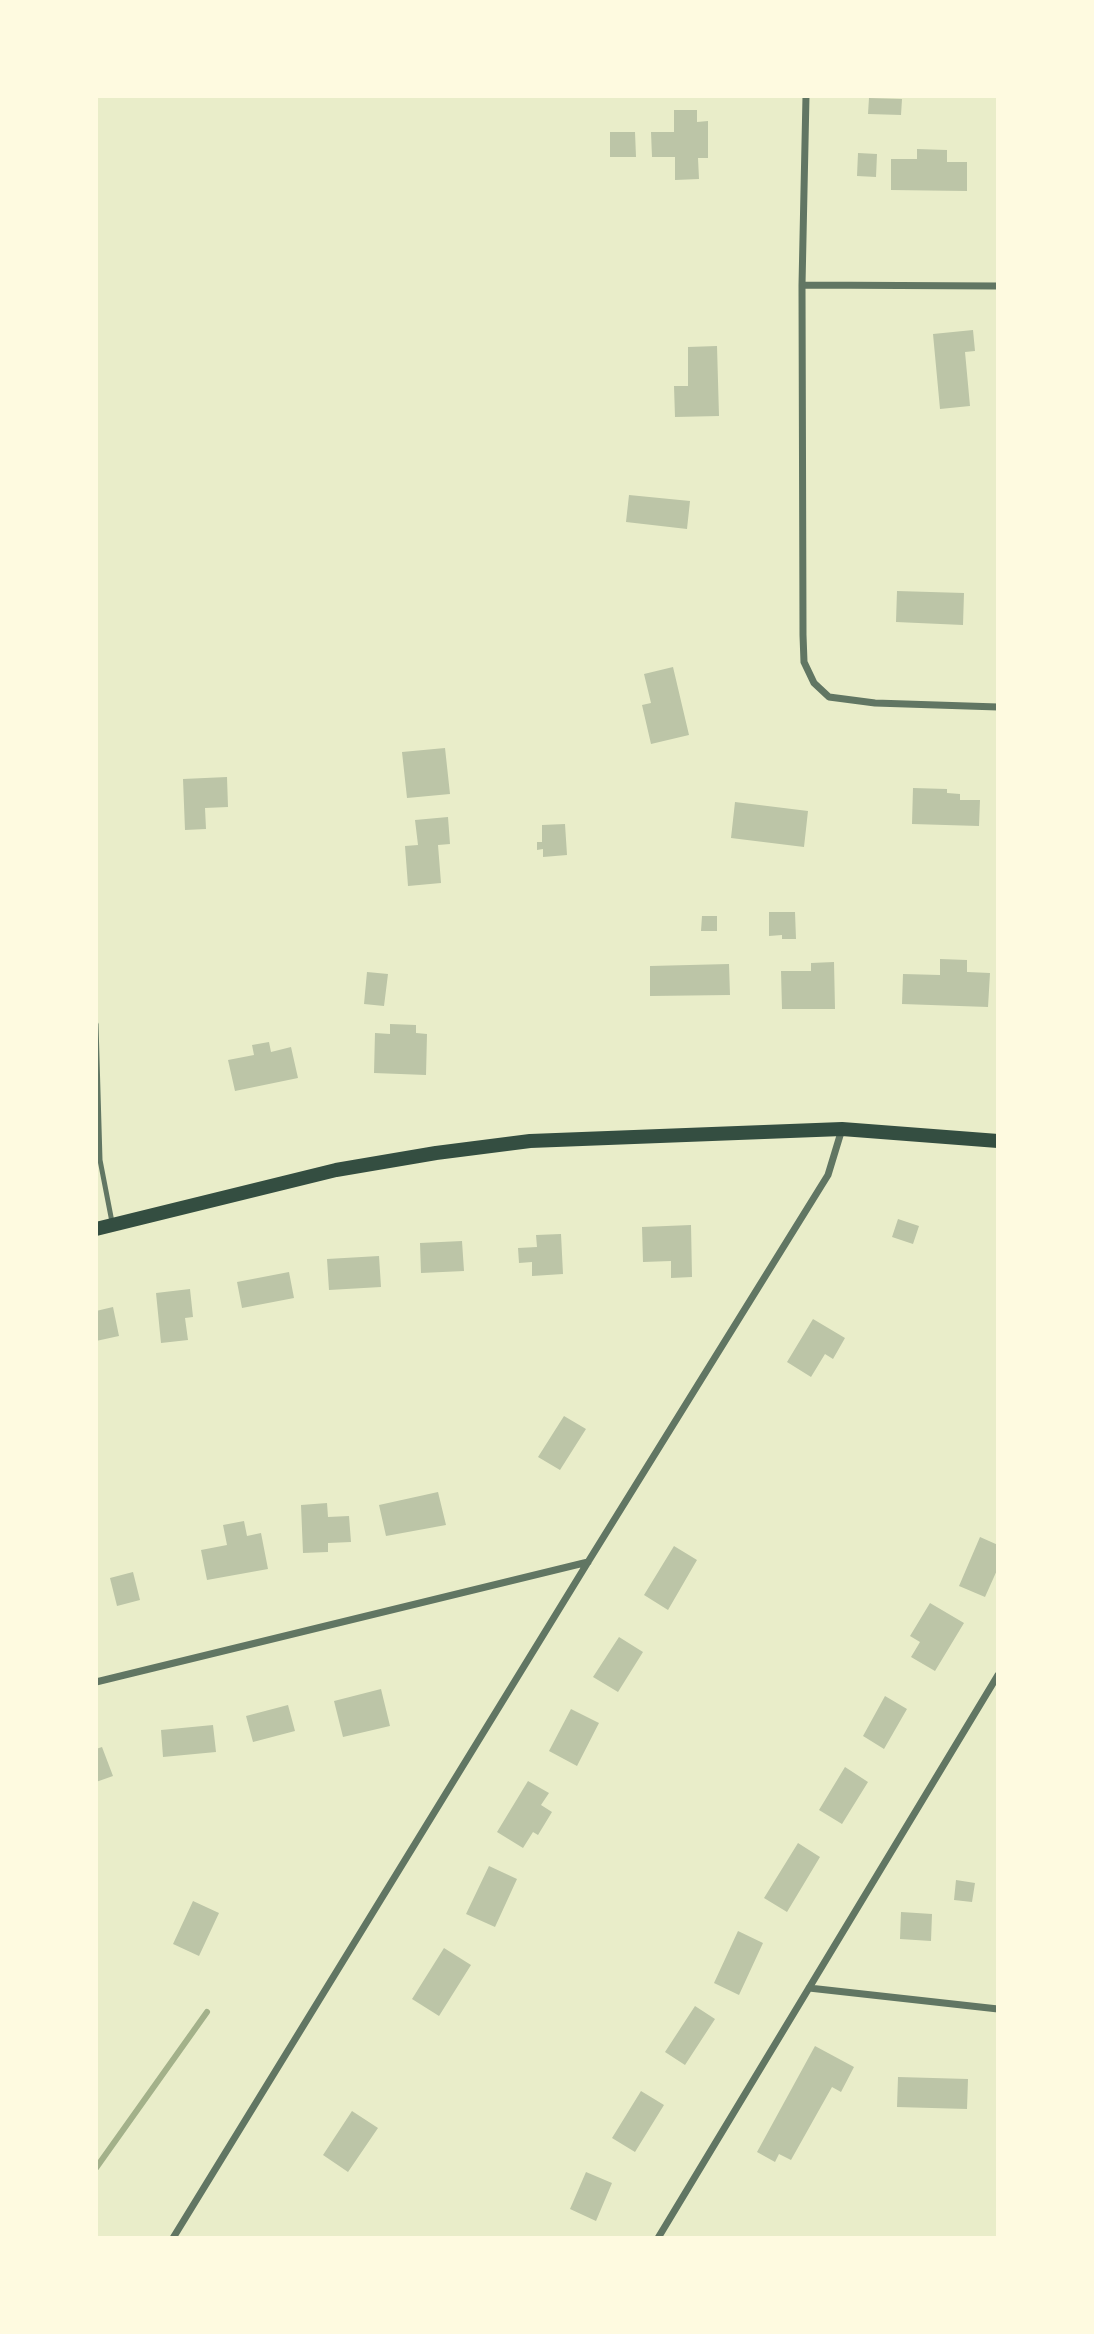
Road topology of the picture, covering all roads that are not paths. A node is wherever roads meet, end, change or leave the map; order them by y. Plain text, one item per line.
1 (806, 96) edge
2 (802, 285) junction
3 (998, 286) edge
4 (998, 707) edge
5 (96, 1024) edge
6 (842, 1129) junction
7 (998, 1141) edge
8 (113, 1225) junction
9 (96, 1229) edge
10 (587, 1562) junction
11 (998, 1675) edge
12 (96, 1682) edge
13 (809, 1989) junction
14 (998, 2009) edge
15 (173, 2238) edge
16 (658, 2238) edge

1 - 2 street
2 - 3 street
2 - 4 street
5 - 8 lane
6 - 7 main road
6 - 8 main road
6 - 10 street
8 - 9 main road
10 - 12 street
10 - 15 street
11 - 13 street
13 - 14 street
13 - 16 street

